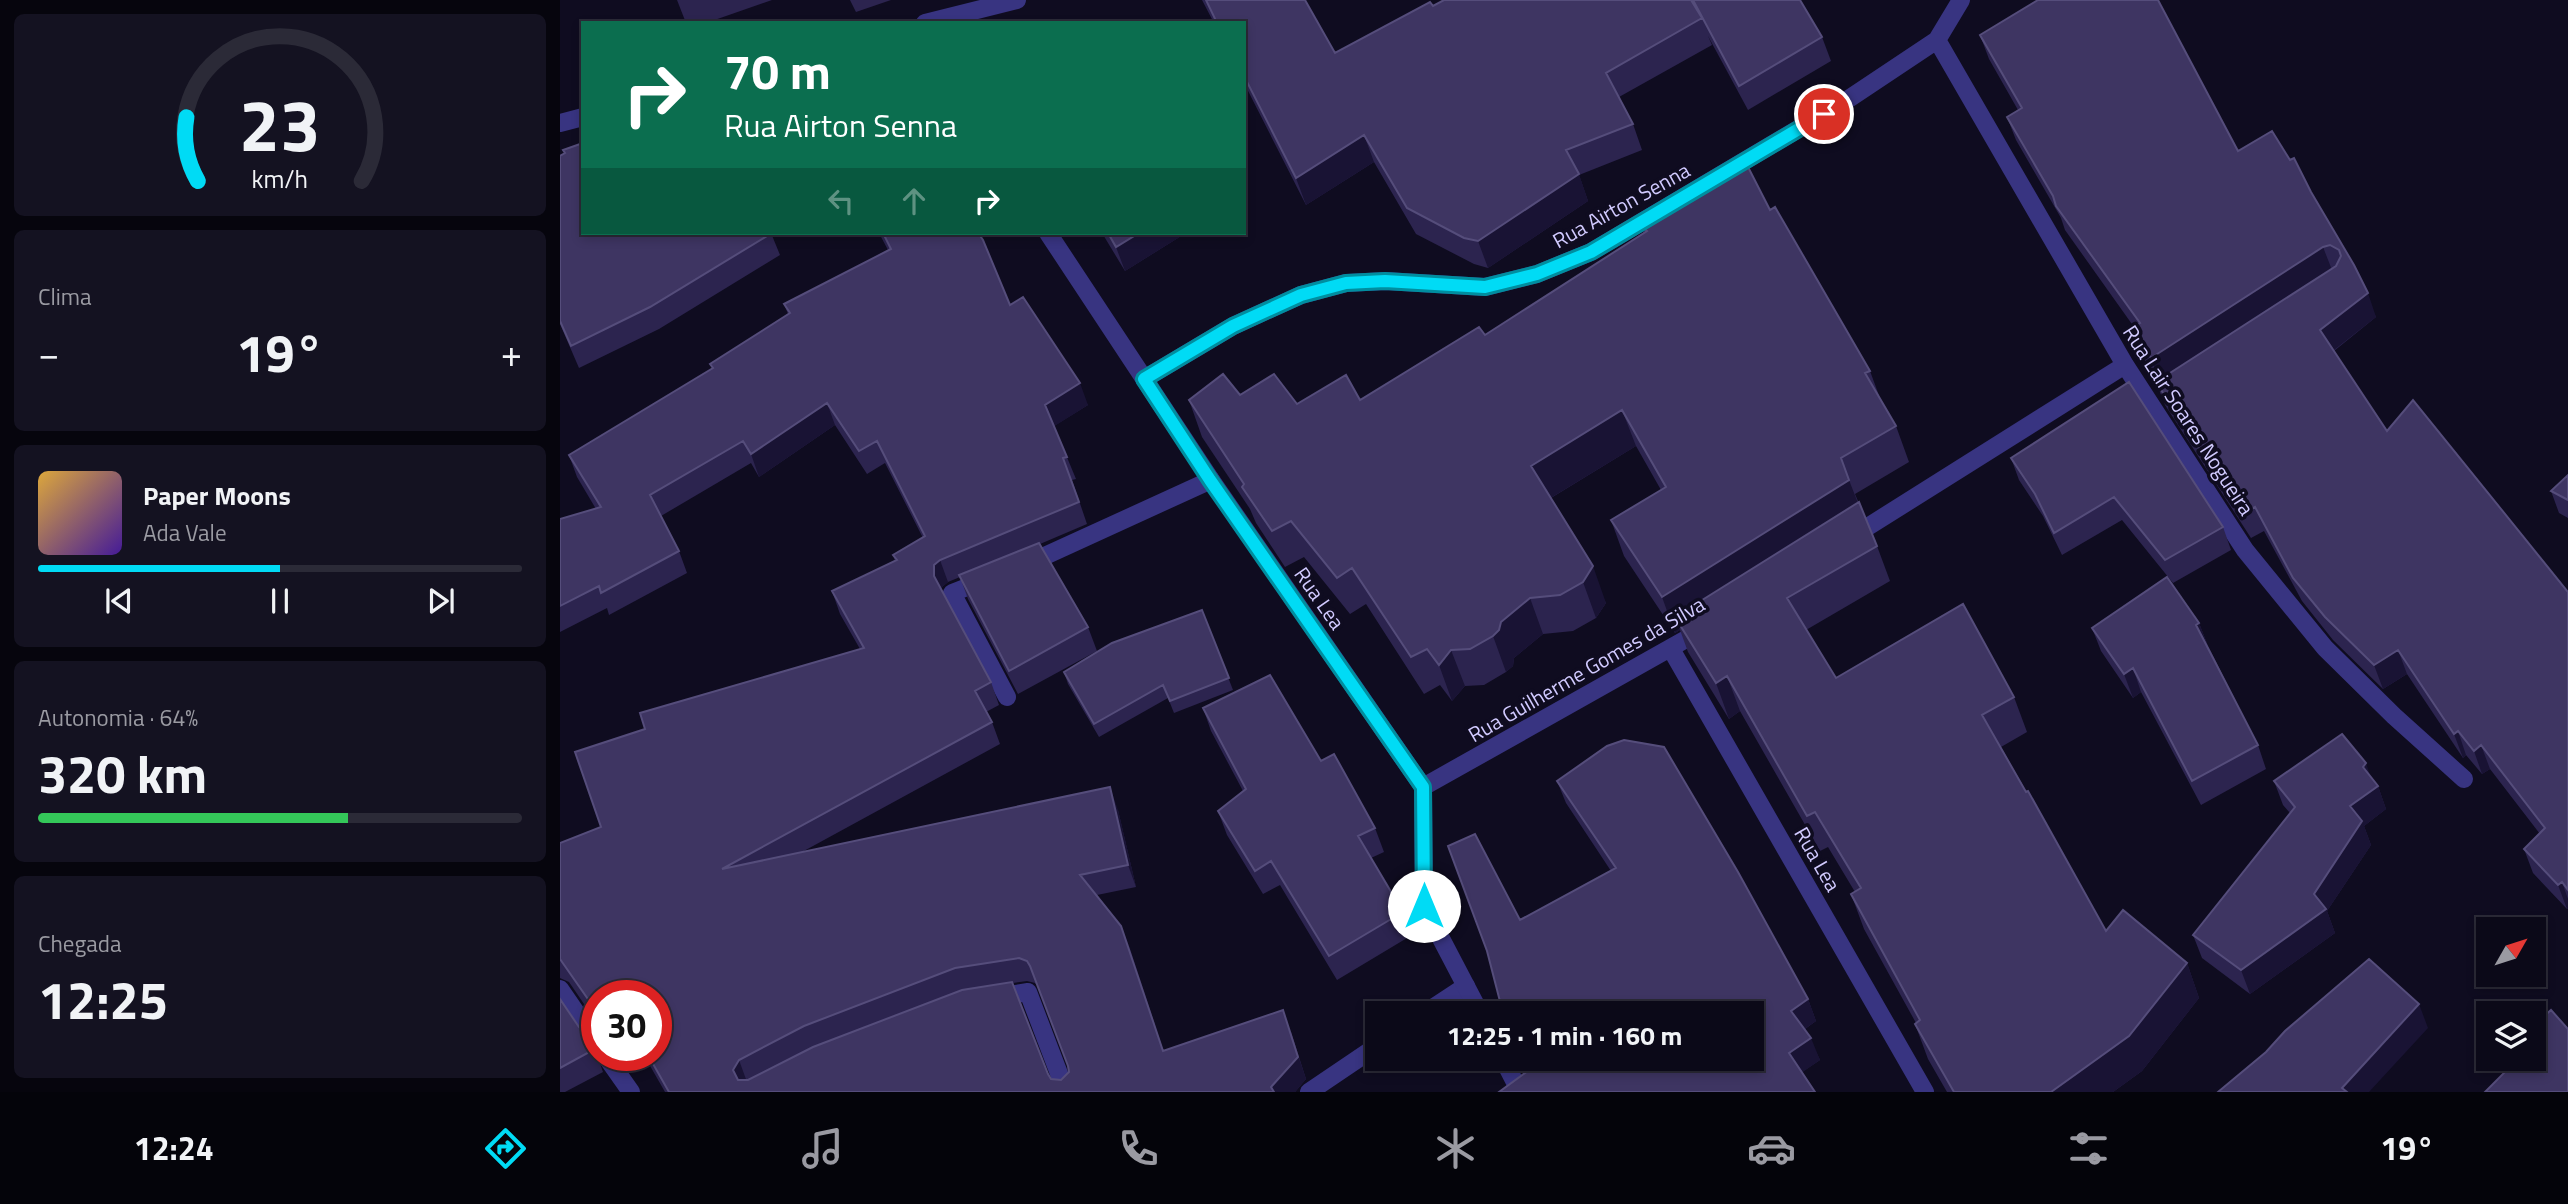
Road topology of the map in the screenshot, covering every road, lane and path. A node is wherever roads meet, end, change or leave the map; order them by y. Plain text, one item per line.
1 (1017, 0) edge
2 (1961, 0) edge
3 (933, 21) edge
4 (1937, 40) junction
5 (581, 118) edge
6 (560, 123) edge
7 (1049, 235) edge
8 (2125, 365) junction
9 (1144, 379) junction
10 (1210, 480) junction
11 (1837, 546) edge
12 (1718, 620) edge
13 (1671, 649) junction
14 (1006, 697) edge
15 (2464, 779) dead end
16 (1423, 787) junction
17 (1466, 986) junction
18 (560, 989) edge
19 (979, 999) edge
20 (1443, 1001) edge
21 (1474, 1001) edge
22 (581, 1020) edge
23 (1365, 1054) edge
24 (617, 1071) edge
25 (1509, 1071) edge
26 (631, 1092) edge
27 (1066, 1092) edge
28 (1309, 1092) edge
29 (1520, 1092) edge
30 (1925, 1092) edge

1 - 3 street
2 - 4 street
4 - 8 street, Rua Lair Soares Nogueira
4 - 9 street, Rua Airton Senna
5 - 6 street
7 - 9 street, Rua Lea
8 - 11 street
8 - 15 street, Rua Lair Soares Nogueira
9 - 10 street, Rua Lea
10 - 14 street
10 - 16 street, Rua Lea
12 - 13 street, Rua Guilherme Gomes da Silva
13 - 16 street, Rua Guilherme Gomes da Silva
13 - 30 street, Rua Lea
16 - 17 street
17 - 20 street
17 - 21 street
18 - 22 street
19 - 27 street
23 - 28 street
24 - 26 street
25 - 29 street

